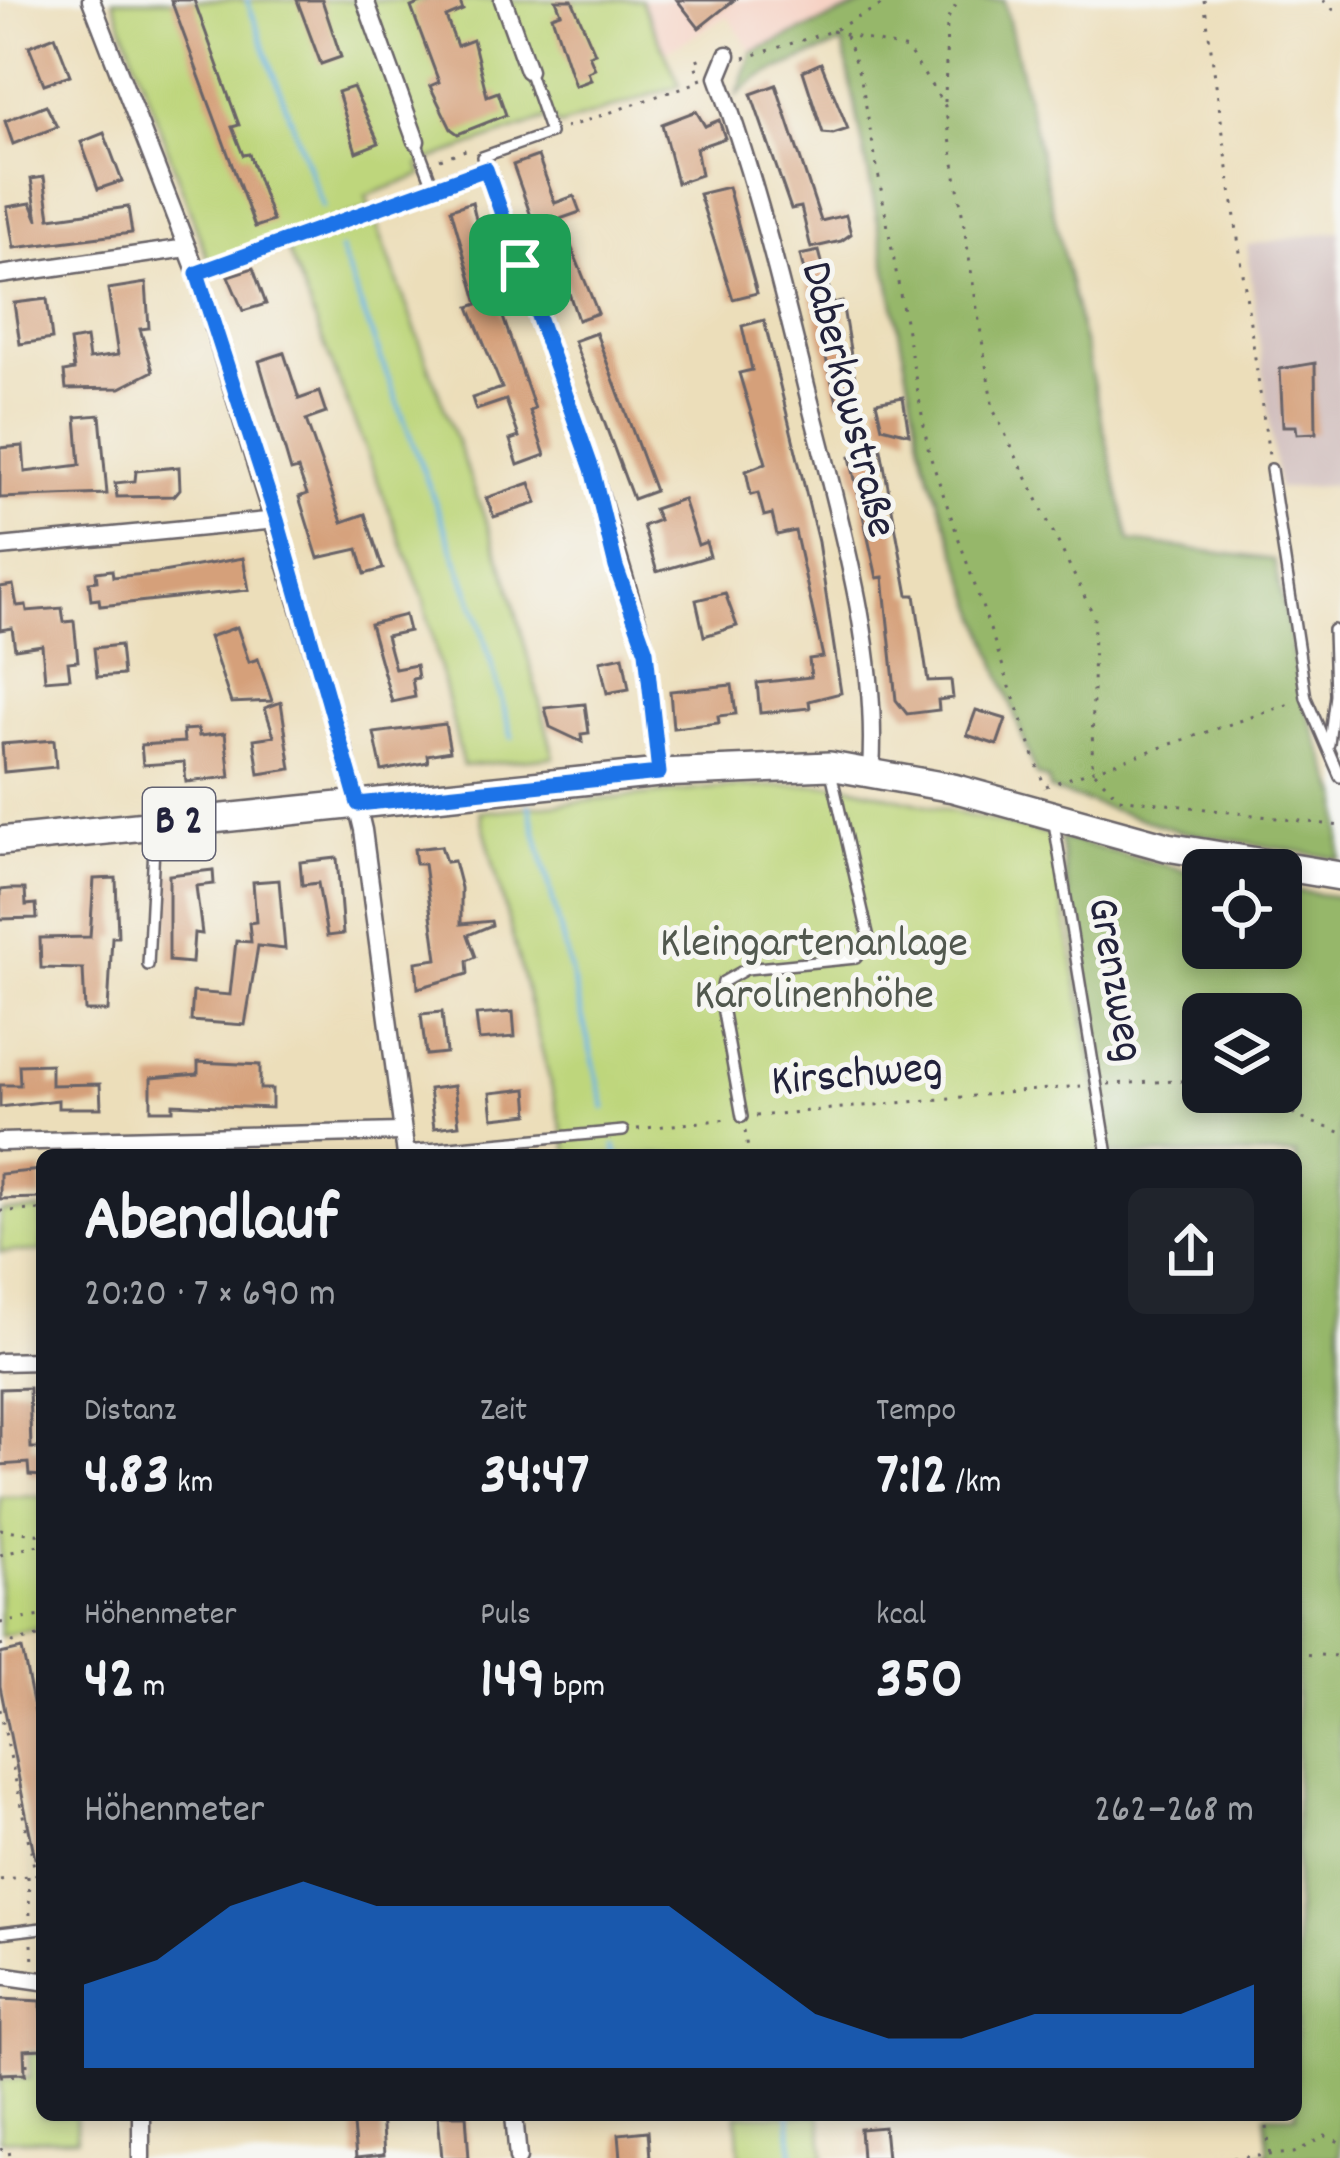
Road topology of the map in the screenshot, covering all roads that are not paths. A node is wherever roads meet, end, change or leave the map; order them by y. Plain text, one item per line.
1 (91, 0) edge
2 (365, 0) edge
3 (502, 0) edge
4 (727, 55) road end
5 (528, 70) joint
6 (416, 141) joint
7 (486, 169) junction
8 (433, 188) junction
9 (376, 209) road end
10 (188, 248) junction
11 (0, 275) edge
12 (1271, 470) road end
13 (277, 520) junction
14 (0, 547) edge
15 (1333, 630) dead end
16 (1328, 749) junction
17 (830, 766) junction
18 (871, 770) junction
19 (659, 773) junction
20 (1340, 777) edge
21 (358, 804) junction
22 (1050, 806) junction
23 (155, 827) junction
24 (0, 841) edge
25 (1340, 875) edge
26 (148, 965) dead end
27 (742, 1117) road end
28 (623, 1131) road end
29 (401, 1132) junction
30 (0, 1142) edge
31 (154, 1147) edge
32 (405, 1149) edge
33 (445, 1149) edge
34 (1107, 1149) edge
35 (36, 1361) edge
36 (0, 1362) edge
37 (36, 1929) edge
38 (0, 1933) edge
39 (0, 1975) edge
40 (36, 1980) edge
41 (142, 2121) edge
42 (515, 2121) edge
43 (141, 2158) edge
44 (518, 2158) edge

1 - 10 street
2 - 6 street
3 - 5 street
4 - 18 street, Daberkowstraße
5 - 7 lane
6 - 8 lane
7 - 8 street
7 - 19 street
8 - 9 street
10 - 11 street
10 - 13 street
12 - 16 lane
13 - 14 street
13 - 21 street
15 - 16 lane
16 - 20 lane
17 - 18 main road, B 2
17 - 19 main road, B 2
17 - 27 lane
18 - 22 main road, B 2
19 - 21 main road, B 2
21 - 23 main road, B 2
21 - 29 street
22 - 25 main road, B 2
22 - 34 lane, Grenzweg
23 - 24 main road, B 2
23 - 26 lane
28 - 33 lane
29 - 31 street
29 - 32 street
30 - 31 street
35 - 36 street
37 - 38 lane
39 - 40 street
41 - 43 street
42 - 44 street

